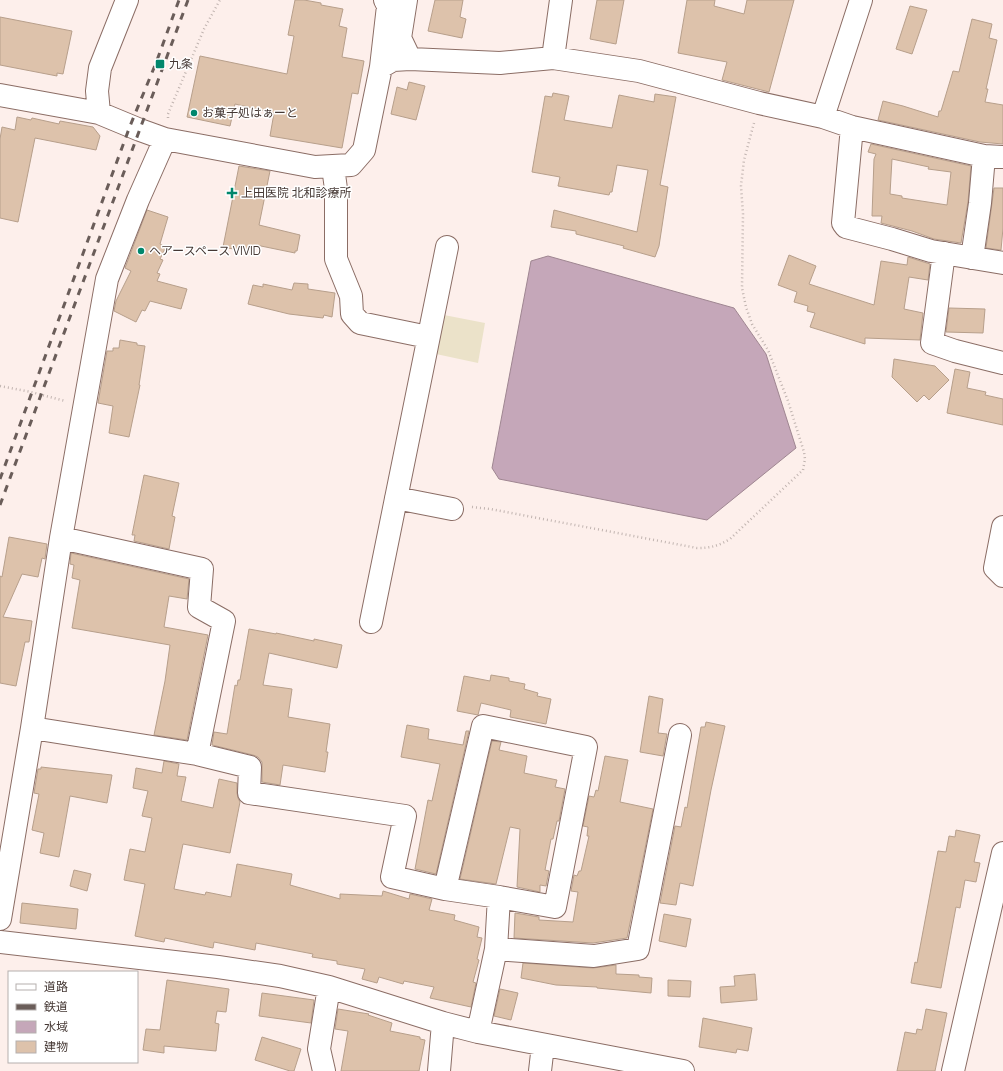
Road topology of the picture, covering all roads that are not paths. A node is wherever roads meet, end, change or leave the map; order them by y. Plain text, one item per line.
1 (127, 0) edge
2 (385, 0) edge
3 (406, 0) edge
4 (561, 0) edge
5 (861, 0) edge
6 (553, 58) junction
7 (410, 59) junction
8 (381, 67) junction
9 (0, 95) edge
10 (99, 113) junction
11 (823, 117) junction
12 (852, 126) junction
13 (165, 139) junction
14 (993, 156) edge
15 (334, 167) junction
16 (447, 247) dead end
17 (944, 253) junction
18 (972, 258) junction
19 (1003, 263) edge
20 (428, 337) junction
21 (1003, 363) edge
22 (396, 498) junction
23 (452, 509) road end
24 (1003, 527) edge
25 (61, 538) junction
26 (1003, 576) edge
27 (371, 622) dead end
28 (32, 728) junction
29 (680, 736) dead end
30 (197, 754) junction
31 (1003, 853) edge
32 (3, 889) edge
33 (445, 889) junction
34 (499, 897) junction
35 (0, 919) edge
36 (0, 942) edge
37 (496, 949) junction
38 (329, 987) junction
39 (443, 1023) junction
40 (478, 1032) junction
41 (543, 1045) junction
42 (324, 1071) edge
43 (439, 1071) edge
44 (540, 1071) edge
45 (683, 1071) edge
46 (953, 1071) edge

1 - 10 street
2 - 8 street
3 - 7 street
4 - 6 street
5 - 11 street
6 - 7 street
6 - 11 street
7 - 8 street
8 - 15 street
9 - 10 street
10 - 13 street
11 - 12 street
12 - 14 street
12 - 17 street
13 - 15 street
13 - 25 street
14 - 18 street
15 - 20 street
16 - 20 street
17 - 18 street
17 - 21 street
18 - 19 street
20 - 22 street
22 - 23 street
22 - 27 street
24 - 26 street
25 - 28 street
25 - 30 street
28 - 30 street
28 - 32 street
29 - 37 street
30 - 33 street
31 - 46 street
32 - 35 street
33 - 34 street
33 - 34 street
34 - 37 street
36 - 38 street
37 - 40 street
38 - 39 street
38 - 42 street
39 - 40 street
39 - 43 street
40 - 41 street
41 - 44 street
41 - 45 street

